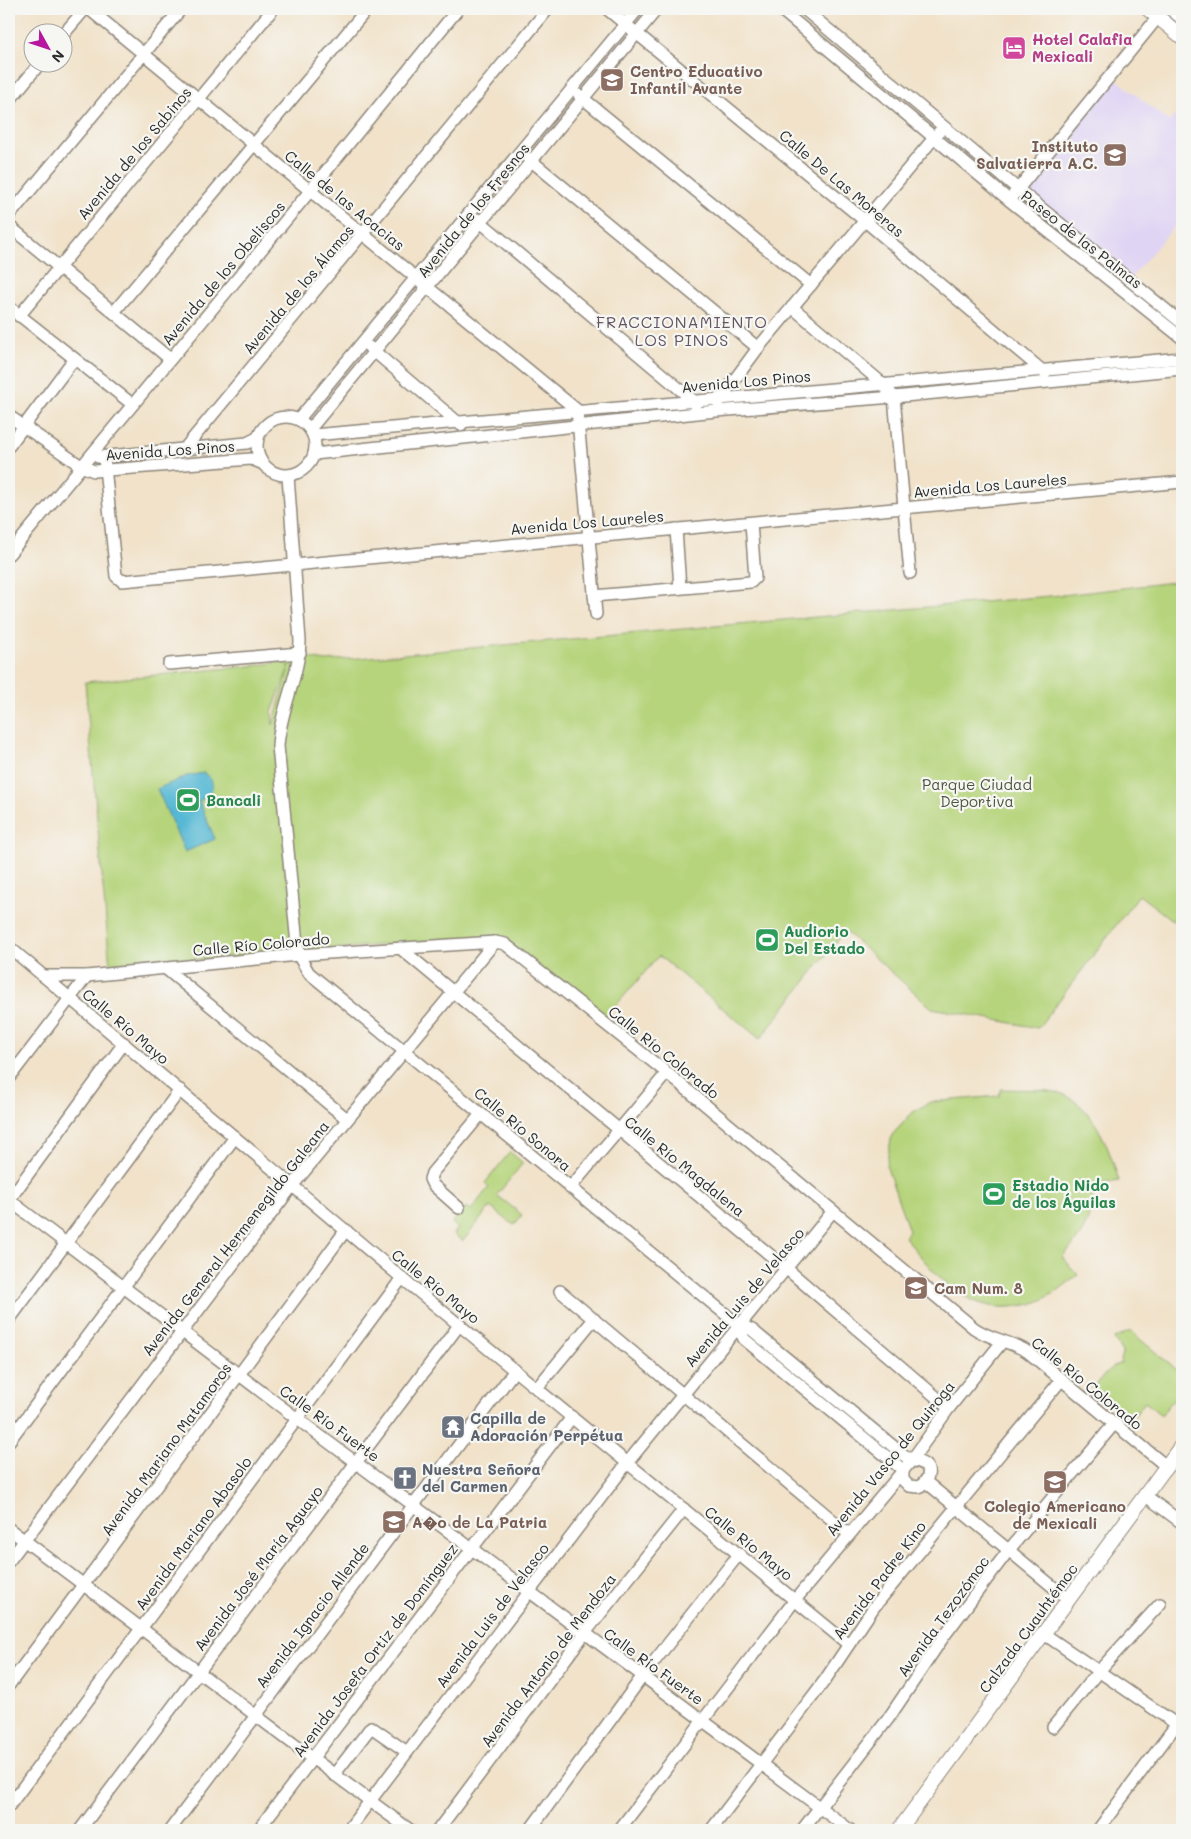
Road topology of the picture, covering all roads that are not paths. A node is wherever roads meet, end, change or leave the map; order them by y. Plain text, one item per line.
1 (85, 9) edge
2 (89, 9) edge
3 (181, 9) edge
4 (272, 9) edge
5 (367, 9) edge
6 (458, 9) edge
7 (548, 9) edge
8 (607, 9) edge
9 (638, 9) edge
10 (658, 9) edge
11 (780, 9) edge
12 (805, 9) edge
13 (1172, 9) edge
14 (1153, 13) edge
15 (1182, 17) edge
16 (72, 24) edge
17 (625, 24) junction
18 (637, 33) junction
19 (1182, 37) edge
20 (144, 54) junction
21 (33, 72) edge
22 (572, 89) junction
23 (198, 98) junction
24 (583, 98) junction
25 (9, 101) edge
26 (944, 126) junction
27 (935, 136) junction
28 (254, 144) junction
29 (520, 152) junction
30 (532, 161) junction
31 (1018, 190) junction
32 (310, 191) junction
33 (1009, 200) junction
34 (470, 213) junction
35 (9, 216) edge
36 (864, 220) junction
37 (482, 223) junction
38 (9, 226) edge
39 (363, 234) junction
40 (59, 267) junction
41 (416, 278) junction
42 (811, 285) junction
43 (428, 288) junction
44 (9, 307) edge
45 (792, 307) junction
46 (114, 312) junction
47 (19, 316) junction
48 (1182, 323) edge
49 (1182, 338) edge
50 (363, 342) junction
51 (758, 348) junction
52 (375, 352) junction
53 (1182, 358) edge
54 (74, 359) junction
55 (170, 359) junction
56 (1182, 369) edge
57 (1043, 372) junction
58 (1056, 382) junction
59 (883, 384) junction
60 (894, 397) junction
61 (719, 399) junction
62 (695, 402) junction
63 (132, 404) junction
64 (577, 410) junction
65 (716, 411) junction
66 (697, 414) junction
67 (9, 416) edge
68 (298, 419) junction
69 (460, 423) junction
70 (23, 427) junction
71 (578, 427) junction
72 (311, 432) junction
73 (470, 437) junction
74 (257, 438) junction
75 (9, 446) edge
76 (185, 448) junction
77 (314, 454) junction
78 (104, 457) junction
79 (261, 462) junction
80 (81, 466) junction
81 (105, 470) junction
82 (288, 476) junction
83 (1182, 482) edge
84 (903, 508) junction
85 (752, 523) junction
86 (676, 529) junction
87 (589, 537) junction
88 (9, 554) edge
89 (296, 565) junction
90 (910, 573) dead end
91 (680, 588) junction
92 (594, 596) junction
93 (596, 614) dead end
94 (300, 653) junction
95 (168, 664) dead end
96 (495, 942) junction
97 (400, 948) junction
98 (10, 952) edge
99 (298, 955) junction
100 (165, 968) junction
101 (43, 976) junction
102 (87, 976) junction
103 (452, 994) junction
104 (69, 998) junction
105 (124, 1044) junction
106 (404, 1050) junction
107 (667, 1073) junction
108 (9, 1078) edge
109 (180, 1090) junction
110 (481, 1114) junction
111 (347, 1120) junction
112 (618, 1131) junction
113 (235, 1137) junction
114 (293, 1185) junction
115 (570, 1188) junction
116 (9, 1200) edge
117 (459, 1208) dead end
118 (833, 1211) junction
119 (346, 1230) junction
120 (66, 1243) junction
121 (787, 1269) junction
122 (402, 1278) junction
123 (124, 1286) junction
124 (560, 1291) dead end
125 (594, 1319) junction
126 (9, 1320) edge
127 (460, 1324) junction
128 (738, 1325) junction
129 (182, 1330) junction
130 (1002, 1342) junction
131 (515, 1370) junction
132 (239, 1375) junction
133 (1062, 1379) junction
134 (537, 1388) junction
135 (682, 1395) junction
136 (949, 1408) junction
137 (572, 1417) junction
138 (296, 1418) junction
139 (1114, 1424) junction
140 (9, 1441) edge
141 (1182, 1445) edge
142 (911, 1461) junction
143 (356, 1462) junction
144 (628, 1462) junction
145 (1167, 1467) junction
146 (903, 1470) junction
147 (926, 1482) junction
148 (1146, 1496) junction
149 (414, 1504) junction
150 (955, 1506) junction
151 (684, 1509) junction
152 (1182, 1522) edge
153 (9, 1529) edge
154 (849, 1534) junction
155 (24, 1540) junction
156 (472, 1548) junction
157 (1008, 1551) junction
158 (739, 1554) junction
159 (9, 1561) edge
160 (84, 1585) junction
161 (528, 1592) junction
162 (795, 1600) junction
163 (1069, 1600) junction
164 (1160, 1604) dead end
165 (141, 1629) junction
166 (585, 1633) junction
167 (1044, 1634) junction
168 (848, 1644) junction
169 (199, 1671) junction
170 (1098, 1672) junction
171 (642, 1677) junction
172 (9, 1685) edge
173 (256, 1715) junction
174 (703, 1720) junction
175 (1181, 1724) edge
176 (1053, 1727) dead end
177 (407, 1752) junction
178 (311, 1759) junction
179 (762, 1764) junction
180 (334, 1775) junction
181 (370, 1801) junction
182 (9, 1806) edge
183 (819, 1807) junction
184 (80, 1830) edge
185 (170, 1830) edge
186 (258, 1830) edge
187 (348, 1830) edge
188 (410, 1830) edge
189 (438, 1830) edge
190 (530, 1830) edge
191 (619, 1830) edge
192 (711, 1830) edge
193 (802, 1830) edge
194 (850, 1830) edge
195 (899, 1830) edge
196 (1098, 1830) edge

1 - 16 street
2 - 20 street, Calle de las Acacias
3 - 20 street
4 - 23 street, Avenida de los Sabinos
5 - 28 street
6 - 32 street, Avenida de los Obeliscos
7 - 39 street, Avenida de los Álamos
8 - 17 street, Calle De Las Moreras
9 - 17 street, Avenida de los Fresnos
10 - 18 street, Avenida de los Fresnos
11 - 27 street, Paseo de las Palmas
12 - 26 street, Paseo de las Palmas
13 - 15 main road
14 - 19 main road
14 - 31 street
17 - 18 street, Calle De Las Moreras
17 - 22 street, Avenida de los Fresnos
18 - 24 street, Avenida de los Fresnos
18 - 36 street, Calle De Las Moreras
20 - 23 street, Calle de las Acacias
20 - 35 street
21 - 25 street
22 - 24 street
22 - 29 street, Avenida de los Fresnos
23 - 28 street, Calle de las Acacias
23 - 40 street, Avenida de los Sabinos
24 - 30 street, Avenida de los Fresnos
24 - 42 street
26 - 27 street
26 - 31 street, Paseo de las Palmas
27 - 33 street, Paseo de las Palmas
27 - 36 street
28 - 32 street, Calle de las Acacias
28 - 46 street
29 - 30 street
29 - 34 street, Avenida de los Fresnos
30 - 37 street, Avenida de los Fresnos
30 - 51 street
31 - 33 street
31 - 48 street, Paseo de las Palmas
32 - 39 street, Calle de las Acacias
32 - 55 street, Avenida de los Obeliscos
33 - 49 street, Paseo de las Palmas
34 - 37 street
34 - 41 street, Avenida de los Fresnos
36 - 42 street
36 - 57 street, Calle De Las Moreras
37 - 43 street, Avenida de los Fresnos
37 - 62 street
38 - 40 street
39 - 41 street, Calle de las Acacias
39 - 76 street, Avenida de los Álamos
40 - 46 street
40 - 47 street, Avenida de los Sabinos
41 - 43 street, Calle de las Acacias
41 - 50 street, Avenida de los Fresnos
42 - 45 street
43 - 52 street, Avenida de los Fresnos
43 - 64 street, Calle de las Acacias
44 - 47 street
45 - 51 street
45 - 59 street
46 - 55 street
47 - 54 street
50 - 52 street
50 - 68 street, Avenida de los Fresnos
51 - 61 street
52 - 69 street
52 - 72 street, Avenida de los Fresnos
53 - 57 street, Avenida Los Pinos
54 - 63 street
54 - 70 street
55 - 63 street, Avenida de los Obeliscos
56 - 58 street, Avenida Los Pinos
57 - 58 street, Calle De Las Moreras
57 - 59 street, Avenida Los Pinos
58 - 60 street, Avenida Los Pinos
59 - 60 street
59 - 61 street, Avenida Los Pinos
60 - 65 street, Avenida Los Pinos
60 - 84 street
61 - 62 street, Avenida Los Pinos
61 - 65 street
62 - 64 street, Avenida Los Pinos
62 - 66 street
63 - 80 street, Avenida de los Obeliscos
64 - 69 street, Avenida Los Pinos
64 - 71 street
65 - 66 street, Avenida Los Pinos
66 - 71 street, Avenida Los Pinos
67 - 70 street
68 - 72 street
68 - 74 street
69 - 72 street, Avenida Los Pinos
69 - 73 street
70 - 75 street
70 - 80 street
71 - 73 street, Avenida Los Pinos
71 - 87 street
72 - 77 street
73 - 77 street, Avenida Los Pinos
74 - 76 street, Avenida Los Pinos
74 - 79 street
76 - 78 street, Avenida Los Pinos
77 - 82 street
78 - 80 street, Avenida Los Pinos
78 - 81 street, Avenida Los Laureles
79 - 81 street, Avenida Los Pinos
79 - 82 street
80 - 81 street, Avenida Los Pinos
80 - 88 street, Avenida de los Obeliscos
81 - 89 street, Avenida Los Laureles
82 - 89 street
83 - 84 street, Avenida Los Laureles
84 - 85 street, Avenida Los Laureles
84 - 90 street
85 - 86 street, Avenida Los Laureles
85 - 91 street
86 - 87 street, Avenida Los Laureles
86 - 91 street
87 - 89 street, Avenida Los Laureles
87 - 92 street
89 - 94 street
91 - 92 street
92 - 93 street
94 - 95 street
94 - 99 street
96 - 97 street, Calle Río Colorado
96 - 103 street, Avenida General Hermenegildo Galeana
96 - 107 street, Calle Río Colorado
97 - 99 street, Calle Río Colorado
97 - 103 street, Calle Río Magdalena
98 - 101 street, Calle Río Mayo
99 - 100 street, Calle Río Colorado
99 - 106 street, Calle Río Sonora
100 - 102 street, Calle Río Colorado
100 - 111 street
101 - 102 street, Calle Río Colorado
101 - 104 street, Calle Río Mayo
102 - 104 street
103 - 106 street, Avenida General Hermenegildo Galeana
103 - 112 street, Calle Río Magdalena
104 - 105 street, Calle Río Mayo
104 - 108 street
105 - 109 street, Calle Río Mayo
105 - 116 street
106 - 110 street, Calle Río Sonora
106 - 111 street, Avenida General Hermenegildo Galeana
107 - 112 street
107 - 118 street, Calle Río Colorado
109 - 113 street, Calle Río Mayo
109 - 120 street
110 - 115 street, Calle Río Sonora
110 - 117 street
111 - 114 street, Avenida General Hermenegildo Galeana
112 - 115 street
112 - 121 street, Calle Río Magdalena
113 - 114 street, Calle Río Mayo
113 - 123 street
114 - 119 street, Calle Río Mayo
114 - 129 street, Avenida General Hermenegildo Galeana
115 - 128 street, Calle Río Sonora
116 - 120 street, Calle Río Fuerte
118 - 121 street, Avenida Luis de Velasco
118 - 130 street, Calle Río Colorado
119 - 122 street, Calle Río Mayo
119 - 132 street, Avenida Mariano Matamoros
120 - 123 street, Calle Río Fuerte
120 - 126 street
121 - 128 street, Avenida Luis de Velasco
121 - 136 street, Calle Río Magdalena
122 - 127 street, Calle Río Mayo
122 - 138 street, Avenida Mariano Abasolo
123 - 129 street, Calle Río Fuerte
123 - 140 street
124 - 125 street
125 - 134 street
125 - 135 street
127 - 131 street, Calle Río Mayo
127 - 143 street, Avenida José María Aguayo
128 - 135 street, Avenida Luis de Velasco
128 - 142 street, Calle Río Sonora
128 - 146 street, Calle Río Sonora
129 - 132 street, Calle Río Fuerte
129 - 155 street, Avenida General Hermenegildo Galeana
130 - 133 street, Calle Río Colorado
130 - 136 street, Avenida Vasco de Quiroga
131 - 134 street, Calle Río Mayo
131 - 149 street, Avenida Ignacio Allende
132 - 138 street, Calle Río Fuerte
132 - 160 street, Avenida Mariano Matamoros
133 - 139 street, Calle Río Colorado
133 - 150 street, Avenida Padre Kino
134 - 137 street, Calle Río Mayo
135 - 144 street, Avenida Luis de Velasco
135 - 154 street
136 - 142 street, Avenida Vasco de Quiroga
137 - 144 street, Calle Río Mayo
137 - 156 street, Avenida Josefa Ortiz de Domínguez
138 - 143 street, Calle Río Fuerte
138 - 165 street, Avenida Mariano Abasolo
139 - 145 street, Calle Río Colorado
139 - 157 street, Avenida Tezozómoc
141 - 145 main road, Calzada Cuauhtémoc
142 - 146 street, Avenida Vasco de Quiroga
142 - 147 street, Calle Río Sonora
143 - 149 street, Calle Río Fuerte
143 - 169 street, Avenida José María Aguayo
144 - 151 street, Calle Río Mayo
144 - 161 street, Avenida Luis de Velasco
145 - 148 main road, Calzada Cuauhtémoc
146 - 147 street, Calle Río Sonora
146 - 154 street, Avenida Vasco de Quiroga
147 - 150 street
148 - 152 street
148 - 163 main road, Calzada Cuauhtémoc
149 - 156 street, Calle Río Fuerte
149 - 173 street, Avenida Ignacio Allende
150 - 157 street
150 - 168 street, Avenida Padre Kino
151 - 158 street, Calle Río Mayo
151 - 166 street, Avenida Antonio de Mendoza
153 - 155 street
154 - 162 street, Avenida Vasco de Quiroga
155 - 159 street, Avenida General Hermenegildo Galeana
155 - 160 street
156 - 161 street, Calle Río Fuerte
156 - 178 street, Avenida Josefa Ortiz de Domínguez
157 - 163 street
157 - 183 street, Avenida Tezozómoc
158 - 162 street, Calle Río Mayo
158 - 171 street
160 - 165 street
160 - 172 street, Avenida Mariano Matamoros
161 - 166 street, Calle Río Fuerte
161 - 177 street, Avenida Luis de Velasco
162 - 168 street, Calle Río Mayo
162 - 174 street, Avenida Vasco de Quiroga
163 - 167 main road, Calzada Cuauhtémoc
164 - 170 street
165 - 169 street
165 - 182 street, Avenida Mariano Abasolo
166 - 171 street, Calle Río Fuerte
166 - 189 street, Avenida Antonio de Mendoza
167 - 170 street
167 - 195 main road, Calzada Cuauhtémoc
168 - 179 street, Avenida Padre Kino
169 - 173 street
169 - 184 street, Avenida José María Aguayo
170 - 175 street
170 - 176 street
171 - 174 street, Calle Río Fuerte
171 - 190 street
173 - 178 street
173 - 185 street, Avenida Ignacio Allende
174 - 179 street, Calle Río Fuerte
174 - 191 street, Avenida Vasco de Quiroga
175 - 196 street
177 - 180 street
177 - 181 street, Avenida Luis de Velasco
178 - 180 street
178 - 186 street, Avenida Josefa Ortiz de Domínguez
179 - 183 street, Calle Río Fuerte
179 - 192 street, Avenida Padre Kino
180 - 181 street
181 - 187 street, Avenida Luis de Velasco
181 - 188 street
183 - 193 street, Avenida Tezozómoc
183 - 194 street, Calle Río Fuerte

